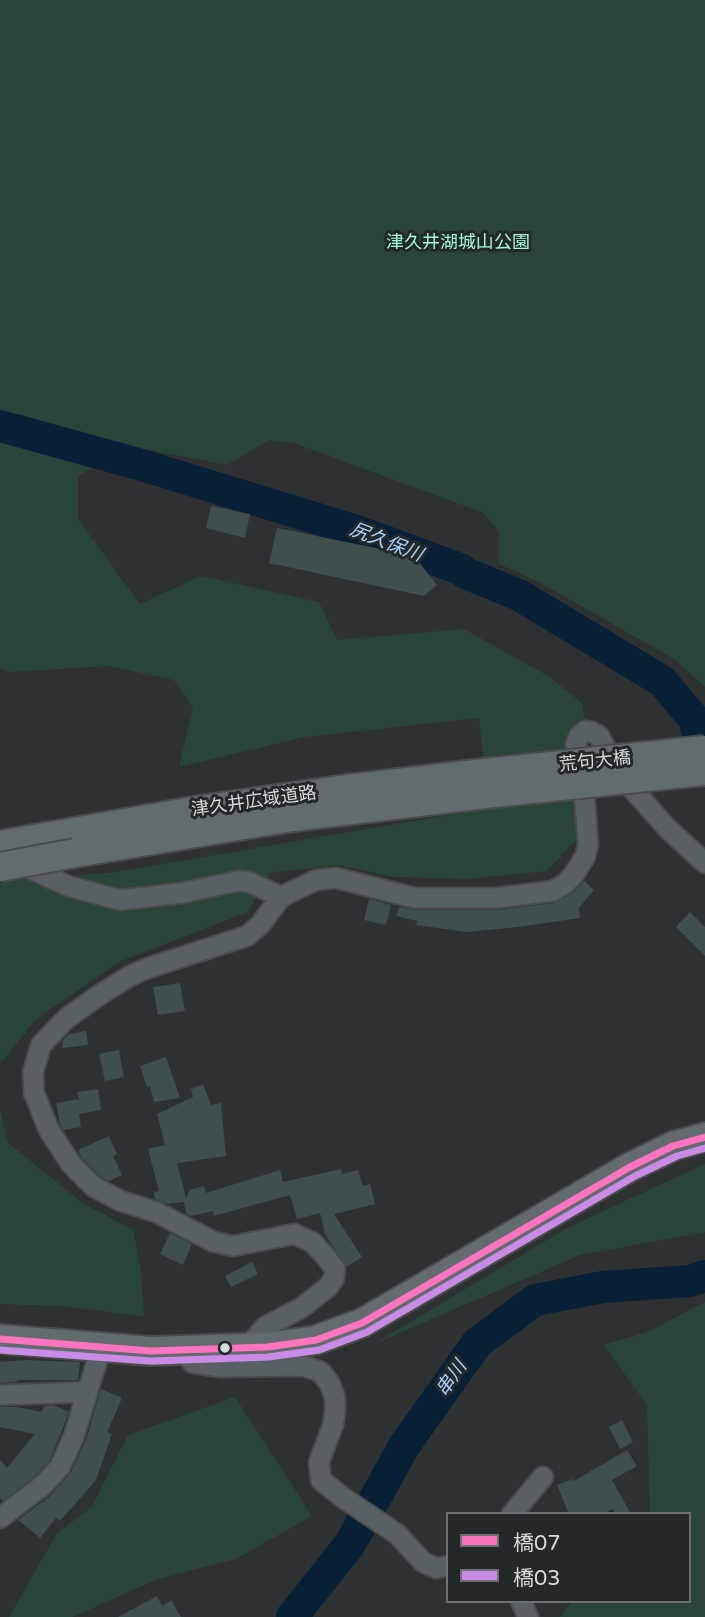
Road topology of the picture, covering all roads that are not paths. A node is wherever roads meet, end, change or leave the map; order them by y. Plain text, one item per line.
1 (705, 750) edge
2 (705, 771) edge
3 (485, 784) junction
4 (13, 843) edge
5 (0, 853) edge
6 (705, 863) edge
7 (0, 867) edge
8 (281, 897) junction
9 (705, 1137) edge
10 (0, 1339) edge
11 (247, 1348) junction
12 (101, 1349) junction
13 (183, 1350) junction
14 (87, 1392) junction
15 (0, 1395) edge
16 (543, 1476) dead end
17 (514, 1512) edge
18 (2, 1513) edge
19 (446, 1566) edge

1 - 3 main road, 荒句大橋, bridge
2 - 3 main road, 荒句大橋, bridge
3 - 4 main road, 津久井広域道路
3 - 7 main road, 津久井広域道路, bridge
5 - 8 street
6 - 8 street
8 - 11 street
9 - 11 main road
10 - 12 main road
11 - 13 main road
12 - 13 main road
12 - 14 street
13 - 19 street
14 - 15 street
14 - 18 street
16 - 17 street

